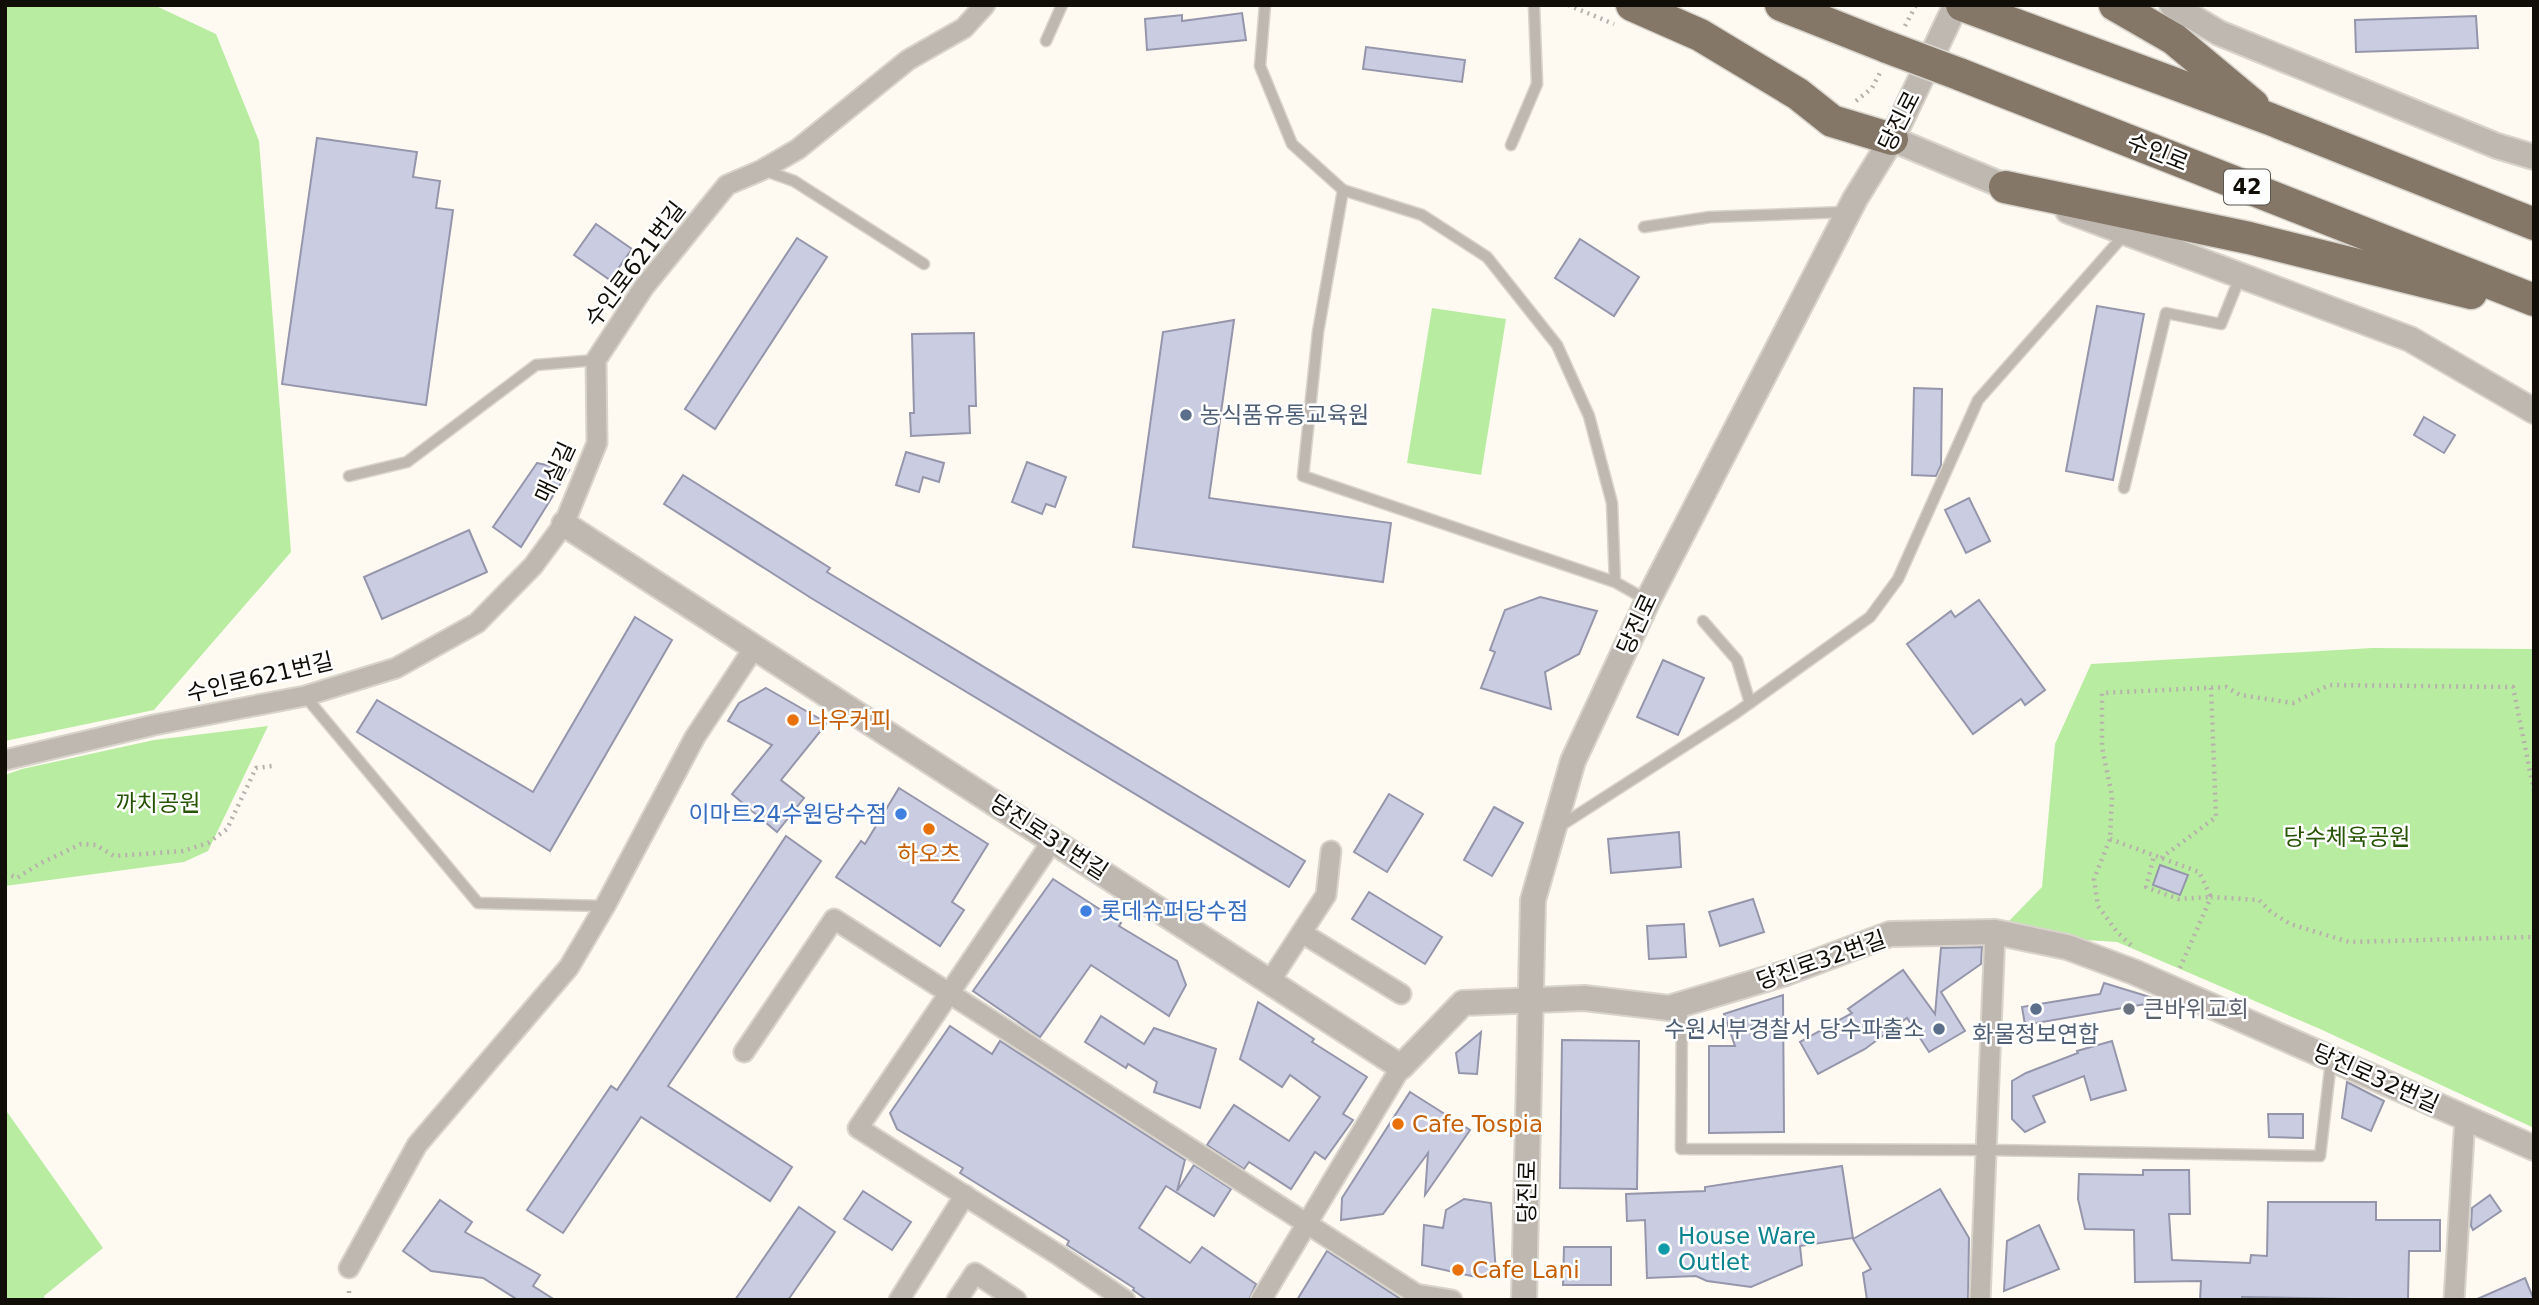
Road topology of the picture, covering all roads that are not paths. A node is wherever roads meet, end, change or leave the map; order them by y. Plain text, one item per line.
1 (985, 5) edge
2 (1062, 5) edge
3 (1265, 5) edge
4 (1534, 5) edge
5 (1632, 5) edge
6 (1781, 5) edge
7 (1956, 5) edge
8 (2115, 5) edge
9 (2172, 5) edge
10 (1975, 11) edge
11 (1046, 41) dead end
12 (2270, 119) junction
13 (1892, 139) junction
14 (1511, 145) dead end
15 (2534, 157) edge
16 (762, 170) junction
17 (2005, 187) junction
18 (1343, 190) junction
19 (1849, 211) junction
20 (2534, 224) edge
21 (1644, 227) dead end
22 (2125, 233) junction
23 (924, 264) dead end
24 (2240, 277) junction
25 (2534, 300) edge
26 (2534, 309) edge
27 (596, 360) junction
28 (2534, 411) edge
29 (349, 476) dead end
30 (2124, 488) dead end
31 (564, 524) junction
32 (1615, 582) junction
33 (1648, 600) junction
34 (1703, 621) dead end
35 (754, 648) junction
36 (305, 696) junction
37 (1750, 703) junction
38 (5, 760) edge
39 (1554, 830) junction
40 (1053, 839) junction
41 (1331, 851) dead end
42 (605, 906) junction
43 (1995, 932) junction
44 (1302, 933) junction
45 (1269, 981) junction
46 (948, 994) junction
47 (1401, 994) dead end
48 (1531, 1001) junction
49 (1682, 1005) junction
50 (744, 1052) dead end
51 (2332, 1059) junction
52 (1401, 1067) junction
53 (2465, 1117) junction
54 (2534, 1148) edge
55 (1986, 1150) junction
56 (965, 1195) junction
57 (1306, 1223) junction
58 (349, 1268) dead end
59 (899, 1300) edge
60 (957, 1300) edge
61 (1016, 1300) edge
62 (1125, 1300) edge
63 (1261, 1300) edge
64 (1452, 1300) edge
65 (1524, 1300) edge
66 (1980, 1300) edge
67 (2454, 1300) edge

1 - 16 street, 수인로621번길
2 - 11 lane
3 - 18 lane
4 - 14 lane
5 - 13 highway
6 - 25 highway, 수인로 / 42, bridge
7 - 13 street, 당진로
8 - 12 highway
9 - 15 street
10 - 12 highway
12 - 20 highway
13 - 17 street
13 - 19 street, 당진로
16 - 23 lane
16 - 27 street, 수인로621번길
17 - 22 street
17 - 26 highway
18 - 32 lane
18 - 32 lane
19 - 21 lane
19 - 33 street, 당진로
22 - 24 street
22 - 37 lane
24 - 28 street
24 - 30 lane
27 - 29 lane
27 - 31 street, 수인로621번길
31 - 35 street, 당진로31번길
31 - 36 street, 수인로621번길
32 - 33 lane
33 - 39 street, 당진로
34 - 37 lane
35 - 40 street, 당진로31번길
35 - 42 street
36 - 38 street, 수인로621번길
36 - 42 lane
37 - 39 lane
39 - 48 street, 당진로
40 - 45 street, 당진로31번길
40 - 46 street
41 - 44 street
42 - 58 street
43 - 49 street, 당진로32번길
43 - 51 street, 당진로32번길
43 - 55 street
44 - 45 street
44 - 47 street
45 - 52 street, 당진로31번길
46 - 50 street
46 - 56 street
46 - 57 street
48 - 49 street, 당진로32번길
48 - 52 street
48 - 65 street, 당진로
49 - 55 lane
51 - 53 street, 당진로32번길
51 - 55 lane
52 - 57 street
53 - 54 street, 당진로32번길
53 - 67 street
55 - 66 street
56 - 59 street
56 - 62 street
57 - 63 street
57 - 64 street
60 - 61 street

